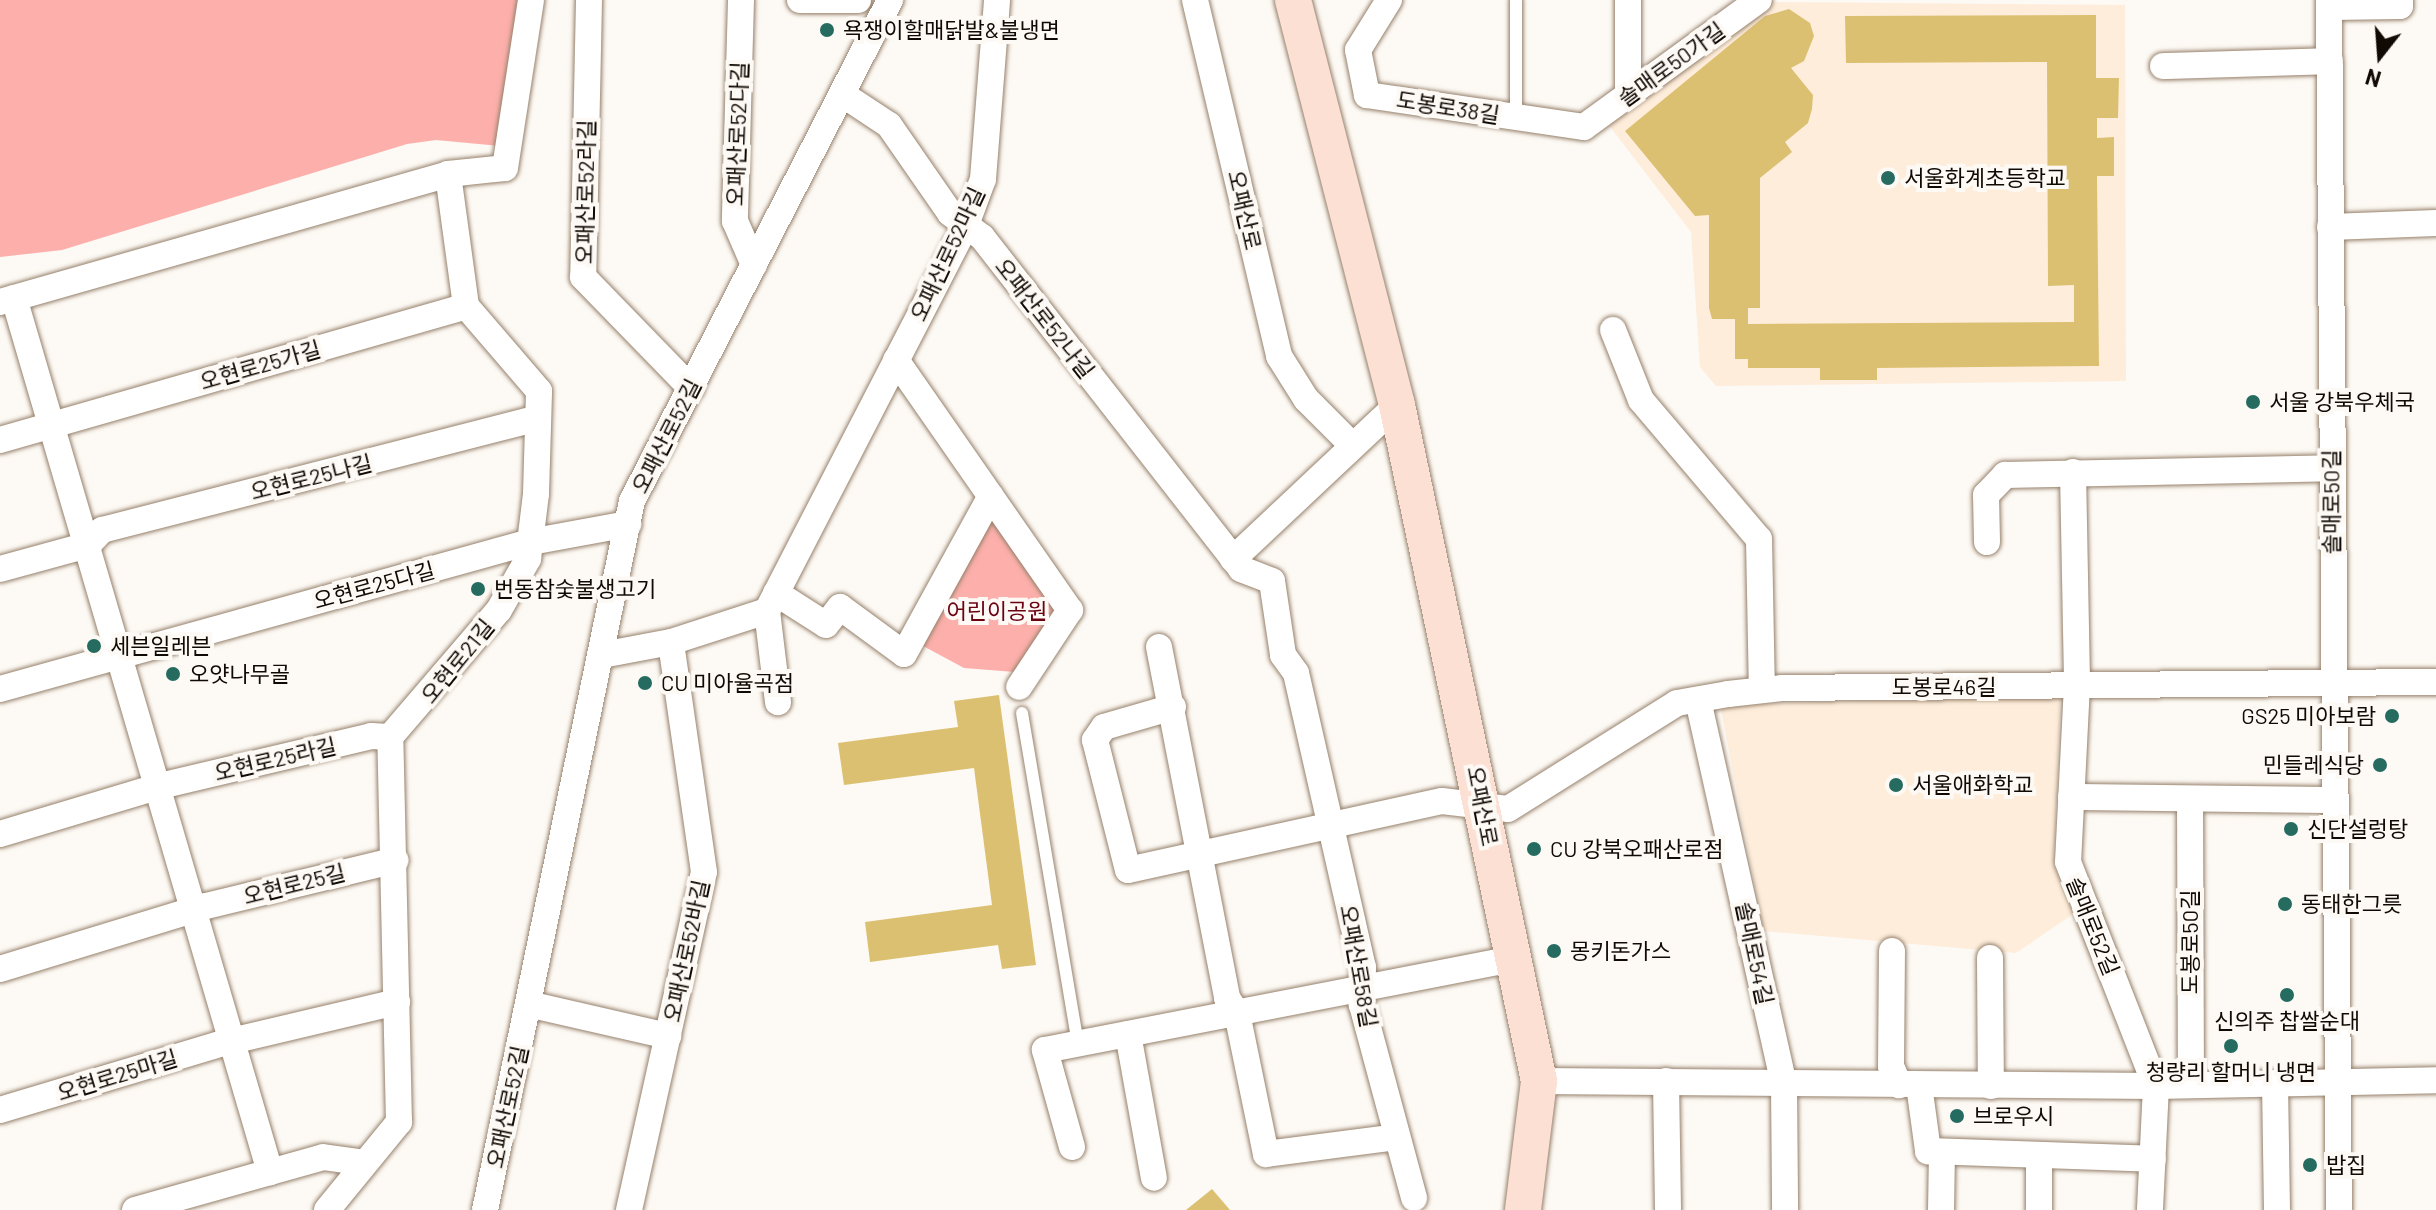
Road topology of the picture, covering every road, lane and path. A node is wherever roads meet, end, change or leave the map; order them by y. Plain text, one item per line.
1 (531, 0) edge
2 (589, 0) edge
3 (741, 0) edge
4 (800, 0) edge
5 (858, 0) edge
6 (890, 0) edge
7 (997, 0) edge
8 (1195, 0) edge
9 (1293, 0) edge
10 (1389, 0) edge
11 (1516, 0) edge
12 (1628, 0) edge
13 (1759, 0) edge
14 (2400, 0) edge
15 (2330, 3) edge
16 (1730, 10) edge
17 (2330, 61) junction
18 (2163, 66) dead end
19 (842, 94) junction
20 (1628, 95) junction
21 (1516, 117) junction
22 (1584, 127) joint
23 (448, 174) junction
24 (2436, 223) edge
25 (966, 225) junction
26 (2330, 227) junction
27 (754, 265) junction
28 (7, 300) edge
29 (466, 306) junction
30 (1613, 330) dead end
31 (896, 360) junction
32 (691, 388) junction
33 (1397, 405) junction
34 (538, 418) junction
35 (55, 424) junction
36 (0, 440) edge
37 (1350, 443) junction
38 (2331, 468) junction
39 (2073, 472) junction
40 (991, 496) junction
41 (628, 524) junction
42 (530, 542) junction
43 (1987, 542) dead end
44 (88, 545) junction
45 (1233, 559) junction
46 (0, 569) edge
47 (772, 602) junction
48 (671, 642) junction
49 (1159, 647) dead end
50 (121, 654) junction
51 (602, 655) junction
52 (2436, 682) edge
53 (2332, 684) junction
54 (2077, 685) junction
55 (0, 689) edge
56 (1762, 690) junction
57 (1020, 700) joint
58 (1698, 700) junction
59 (778, 702) dead end
60 (1173, 707) junction
61 (390, 737) junction
62 (160, 786) junction
63 (2071, 797) junction
64 (2190, 799) junction
65 (2334, 800) junction
66 (1484, 811) junction
67 (1331, 826) junction
68 (0, 834) edge
69 (1200, 854) junction
70 (396, 860) junction
71 (193, 912) junction
72 (1892, 951) dead end
73 (1990, 958) dead end
74 (1514, 959) junction
75 (0, 969) edge
76 (1362, 989) junction
77 (397, 1002) junction
78 (528, 1004) junction
79 (1237, 1013) junction
80 (1128, 1034) junction
81 (668, 1036) junction
82 (233, 1040) junction
83 (1078, 1044) junction
84 (2436, 1080) edge
85 (1539, 1081) junction
86 (1666, 1081) junction
87 (2338, 1081) junction
88 (2275, 1083) junction
89 (1784, 1085) junction
90 (1909, 1085) junction
91 (2191, 1085) junction
92 (1991, 1086) junction
93 (2156, 1086) junction
94 (0, 1110) edge
95 (1397, 1137) junction
96 (1072, 1147) dead end
97 (1942, 1152) junction
98 (2039, 1155) junction
99 (2153, 1159) junction
100 (365, 1163) junction
101 (270, 1172) junction
102 (1154, 1178) dead end
103 (1414, 1198) dead end
104 (135, 1210) edge
105 (327, 1210) edge
106 (485, 1210) edge
107 (629, 1210) edge
108 (1523, 1210) edge
109 (1668, 1210) edge
110 (1785, 1210) edge
111 (1941, 1210) edge
112 (2039, 1210) edge
113 (2150, 1210) edge
114 (2277, 1210) edge
115 (2339, 1210) edge

1 - 23 street
2 - 32 street, 오패산로52라길
3 - 27 street, 오패산로52다길
4 - 5 street
6 - 19 street, 오패산로52길
7 - 25 street, 오패산로52마길
8 - 37 street, 오패산로
9 - 33 street, 오패산로
10 - 21 street, 도봉로38길
11 - 21 lane
12 - 20 street
13 - 16 street, 솔매로50가길
14 - 15 street
15 - 17 street, 솔매로50길
16 - 20 street, 솔매로50가길
17 - 18 street
17 - 26 street, 솔매로50길
19 - 25 street, 오패산로52나길
19 - 27 street, 오패산로52길
20 - 22 street, 솔매로50가길
21 - 22 street, 도봉로38길
23 - 28 street
23 - 29 street
24 - 26 street
25 - 31 street, 오패산로52마길
25 - 45 street, 오패산로52나길
26 - 38 street, 솔매로50길
27 - 32 street, 오패산로52길
28 - 35 street
29 - 34 street, 오현로21길
29 - 35 street, 오현로25가길
30 - 56 street
31 - 40 street
31 - 47 street, 오패산로52마길
32 - 41 street, 오패산로52길
33 - 37 street
33 - 66 street, 오패산로
34 - 42 street, 오현로21길
34 - 44 street, 오현로25나길
35 - 36 street, 오현로25가길
35 - 44 street
37 - 45 street
38 - 39 street
38 - 53 street, 솔매로50길
39 - 43 street
39 - 54 street, 솔매로52길
40 - 47 street
40 - 57 street
41 - 42 street, 오현로25다길
41 - 51 street, 오패산로52길
42 - 50 street, 오현로25다길
42 - 61 street, 오현로21길
44 - 46 street, 오현로25나길
44 - 50 street
45 - 67 street, 오패산로58길
47 - 48 street
47 - 59 street
48 - 51 street
48 - 81 street, 오패산로52바길
49 - 60 street
50 - 55 street, 오현로25다길
50 - 62 street
51 - 78 street, 오패산로52길
52 - 53 street, 도봉로46길
53 - 54 street, 도봉로46길
53 - 65 street, 솔매로50길
54 - 56 street, 도봉로46길
54 - 63 street, 솔매로52길
56 - 58 street, 도봉로46길
57 - 83 lane
58 - 66 street, 도봉로46길
58 - 89 street, 솔매로54길
60 - 69 street
60 - 69 street
61 - 62 street, 오현로25라길
61 - 70 street
62 - 68 street, 오현로25라길
62 - 71 street
63 - 64 street
63 - 93 street, 솔매로52길
64 - 65 street
64 - 91 street, 도봉로50길
65 - 87 street, 솔매로50길
66 - 67 street
66 - 74 street, 오패산로
67 - 69 street
67 - 76 street, 오패산로58길
69 - 79 street
70 - 71 street, 오현로25길
70 - 77 street
71 - 75 street, 오현로25길
71 - 82 street
72 - 90 street
73 - 92 street
74 - 76 street
74 - 85 street, 오패산로
76 - 79 street
76 - 95 street, 오패산로58길
77 - 82 street, 오현로25마길
77 - 100 street
78 - 81 street
78 - 106 street, 오패산로52길
79 - 80 street
79 - 95 street
80 - 83 street
80 - 102 street
81 - 107 street, 오패산로52바길
82 - 94 street, 오현로25마길
82 - 101 street
83 - 96 street
84 - 87 street
85 - 86 street
85 - 108 street, 오패산로
86 - 89 street
86 - 109 street
87 - 88 street
87 - 115 street, 솔매로50길
88 - 91 street
88 - 114 street
89 - 90 street
89 - 110 street, 솔매로54길
90 - 92 street
90 - 97 street
91 - 93 street
92 - 93 street
93 - 99 street, 솔매로52길
95 - 103 street, 오패산로58길
97 - 98 street
97 - 111 street
98 - 99 street
98 - 112 street
99 - 113 street, 솔매로52길
100 - 101 street
100 - 105 street
101 - 104 street

